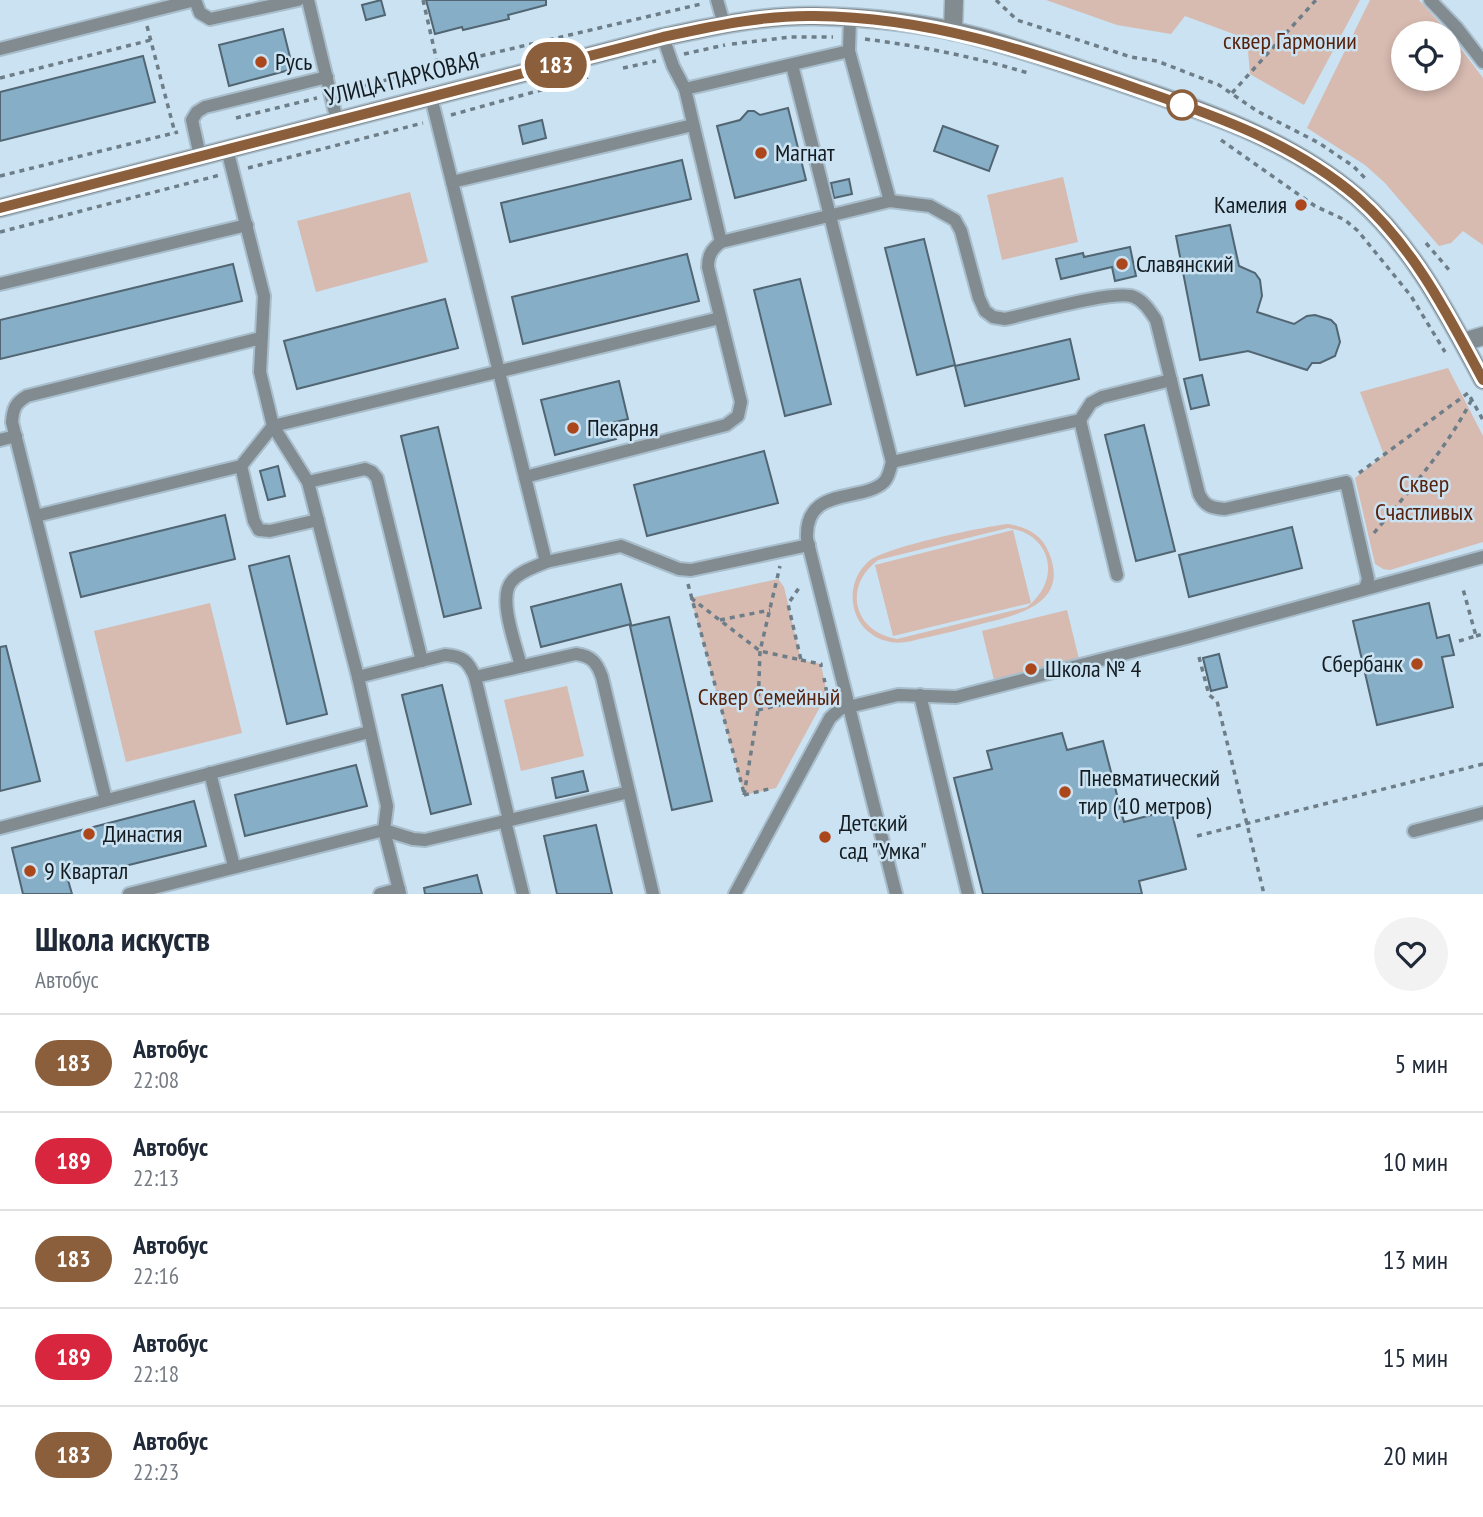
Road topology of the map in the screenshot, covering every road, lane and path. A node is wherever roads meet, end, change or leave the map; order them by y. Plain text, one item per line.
1 (195, 0) edge
2 (298, 0) edge
3 (308, 0) edge
4 (423, 0) edge
5 (718, 0) edge
6 (954, 0) edge
7 (996, 0) edge
8 (1315, 0) edge
9 (1430, 0) edge
10 (704, 3) dead end
11 (144, 13) junction
12 (850, 17) junction
13 (1017, 20) dead end
14 (724, 24) junction
15 (953, 31) junction
16 (663, 37) junction
17 (151, 40) junction
18 (906, 44) dead end
19 (0, 49) edge
20 (849, 51) junction
21 (1483, 62) edge
22 (792, 65) junction
23 (1033, 75) dead end
24 (327, 77) junction
25 (0, 78) edge
26 (685, 89) junction
27 (1232, 93) dead end
28 (431, 97) junction
29 (337, 121) junction
30 (693, 125) junction
31 (174, 132) dead end
32 (1214, 136) dead end
33 (228, 149) junction
34 (200, 156) junction
35 (452, 182) junction
36 (890, 201) junction
37 (0, 208) edge
38 (830, 215) junction
39 (247, 226) junction
40 (721, 242) junction
41 (0, 284) edge
42 (720, 318) junction
43 (1483, 336) edge
44 (261, 338) junction
45 (1463, 342) junction
46 (1448, 359) dead end
47 (499, 370) junction
48 (1171, 380) junction
49 (1483, 380) edge
50 (1472, 400) junction
51 (1080, 420) junction
52 (1483, 421) edge
53 (273, 426) junction
54 (16, 436) junction
55 (0, 440) edge
56 (892, 462) junction
57 (241, 466) junction
58 (525, 477) junction
59 (308, 482) junction
60 (1346, 482) junction
61 (36, 516) junction
62 (318, 520) junction
63 (809, 545) junction
64 (1360, 550) junction
65 (1483, 557) edge
66 (780, 558) dead end
67 (546, 562) junction
68 (684, 570) junction
69 (1117, 575) dead end
70 (803, 583) dead end
71 (1365, 589) junction
72 (1463, 589) dead end
73 (691, 598) junction
74 (770, 610) junction
75 (720, 620) junction
76 (1483, 634) edge
77 (1476, 636) junction
78 (1459, 641) dead end
79 (760, 651) junction
80 (1199, 657) dead end
81 (801, 660) junction
82 (422, 661) junction
83 (521, 666) junction
84 (358, 677) junction
85 (475, 677) junction
86 (827, 694) junction
87 (920, 695) junction
88 (821, 706) dead end
89 (850, 706) junction
90 (758, 710) junction
91 (369, 732) junction
92 (1483, 764) edge
93 (210, 773) junction
94 (776, 788) dead end
95 (629, 792) junction
96 (744, 795) junction
97 (106, 800) junction
98 (1483, 813) edge
99 (507, 821) junction
100 (1247, 823) junction
101 (0, 828) edge
102 (384, 830) junction
103 (1414, 831) dead end
104 (1197, 836) dead end
105 (234, 866) junction
106 (400, 892) edge
107 (129, 894) edge
108 (380, 894) edge
109 (523, 894) edge
110 (653, 894) edge
111 (735, 894) edge
112 (896, 894) edge
113 (968, 894) edge
114 (1264, 894) edge

1 - 2 lane
1 - 11 lane
3 - 24 lane
4 - 10 path
5 - 14 lane
6 - 15 street
7 - 13 path
8 - 27 path
9 - 21 lane
11 - 17 path
11 - 19 lane
12 - 14 street, УЛИЦА ПАРКОВАЯ
12 - 15 street, УЛИЦА ПАРКОВАЯ
12 - 20 lane
14 - 16 street, УЛИЦА ПАРКОВАЯ
15 - 45 street, УЛИЦА ПАРКОВАЯ
16 - 26 lane
16 - 28 street, УЛИЦА ПАРКОВАЯ
17 - 25 path
17 - 31 path
18 - 23 path
20 - 22 lane
20 - 36 lane
22 - 26 lane
22 - 38 lane
24 - 29 lane
24 - 34 lane
26 - 30 lane
28 - 29 street, УЛИЦА ПАРКОВАЯ
28 - 35 lane
29 - 33 street, УЛИЦА ПАРКОВАЯ
30 - 35 lane
30 - 40 lane
32 - 46 path
33 - 34 street, УЛИЦА ПАРКОВАЯ
33 - 39 lane
34 - 37 street, УЛИЦА ПАРКОВАЯ
35 - 47 lane
36 - 38 lane
36 - 48 lane
38 - 40 lane
38 - 56 lane
39 - 41 lane
39 - 44 lane
40 - 42 lane
42 - 47 lane
42 - 58 lane
43 - 45 street
44 - 53 lane
44 - 54 lane
45 - 49 street, УЛИЦА ПАРКОВАЯ
47 - 53 lane
47 - 58 lane
48 - 51 lane
48 - 60 lane
50 - 52 path
50 - 60 path
50 - 64 path
51 - 56 lane
51 - 69 lane
53 - 57 lane
53 - 59 lane
54 - 55 lane
54 - 61 lane
56 - 63 lane
57 - 61 lane
57 - 62 lane
58 - 67 lane
59 - 62 lane
59 - 82 lane
60 - 64 lane
61 - 97 lane
62 - 84 lane
63 - 68 lane
63 - 89 lane
64 - 71 lane
65 - 71 lane
66 - 74 path
67 - 68 lane
67 - 83 lane
68 - 73 path
70 - 81 path
71 - 87 lane
72 - 77 path
73 - 75 path
73 - 96 path
74 - 75 path
74 - 79 path
75 - 79 path
76 - 77 path
77 - 78 path
79 - 81 path
79 - 90 path
80 - 100 path
81 - 86 path
82 - 84 lane
82 - 85 lane
83 - 85 lane
83 - 95 lane
84 - 91 lane
85 - 99 lane
86 - 88 path
86 - 90 path
87 - 89 lane
87 - 113 lane
89 - 111 lane
89 - 112 lane
90 - 96 path
91 - 93 lane
91 - 102 lane
92 - 100 path
93 - 97 lane
93 - 105 lane
94 - 96 path
95 - 99 lane
95 - 110 lane
97 - 101 lane
98 - 103 lane
99 - 102 lane
99 - 109 lane
100 - 104 path
100 - 114 path
102 - 105 lane
102 - 106 lane
105 - 107 lane
106 - 108 lane

